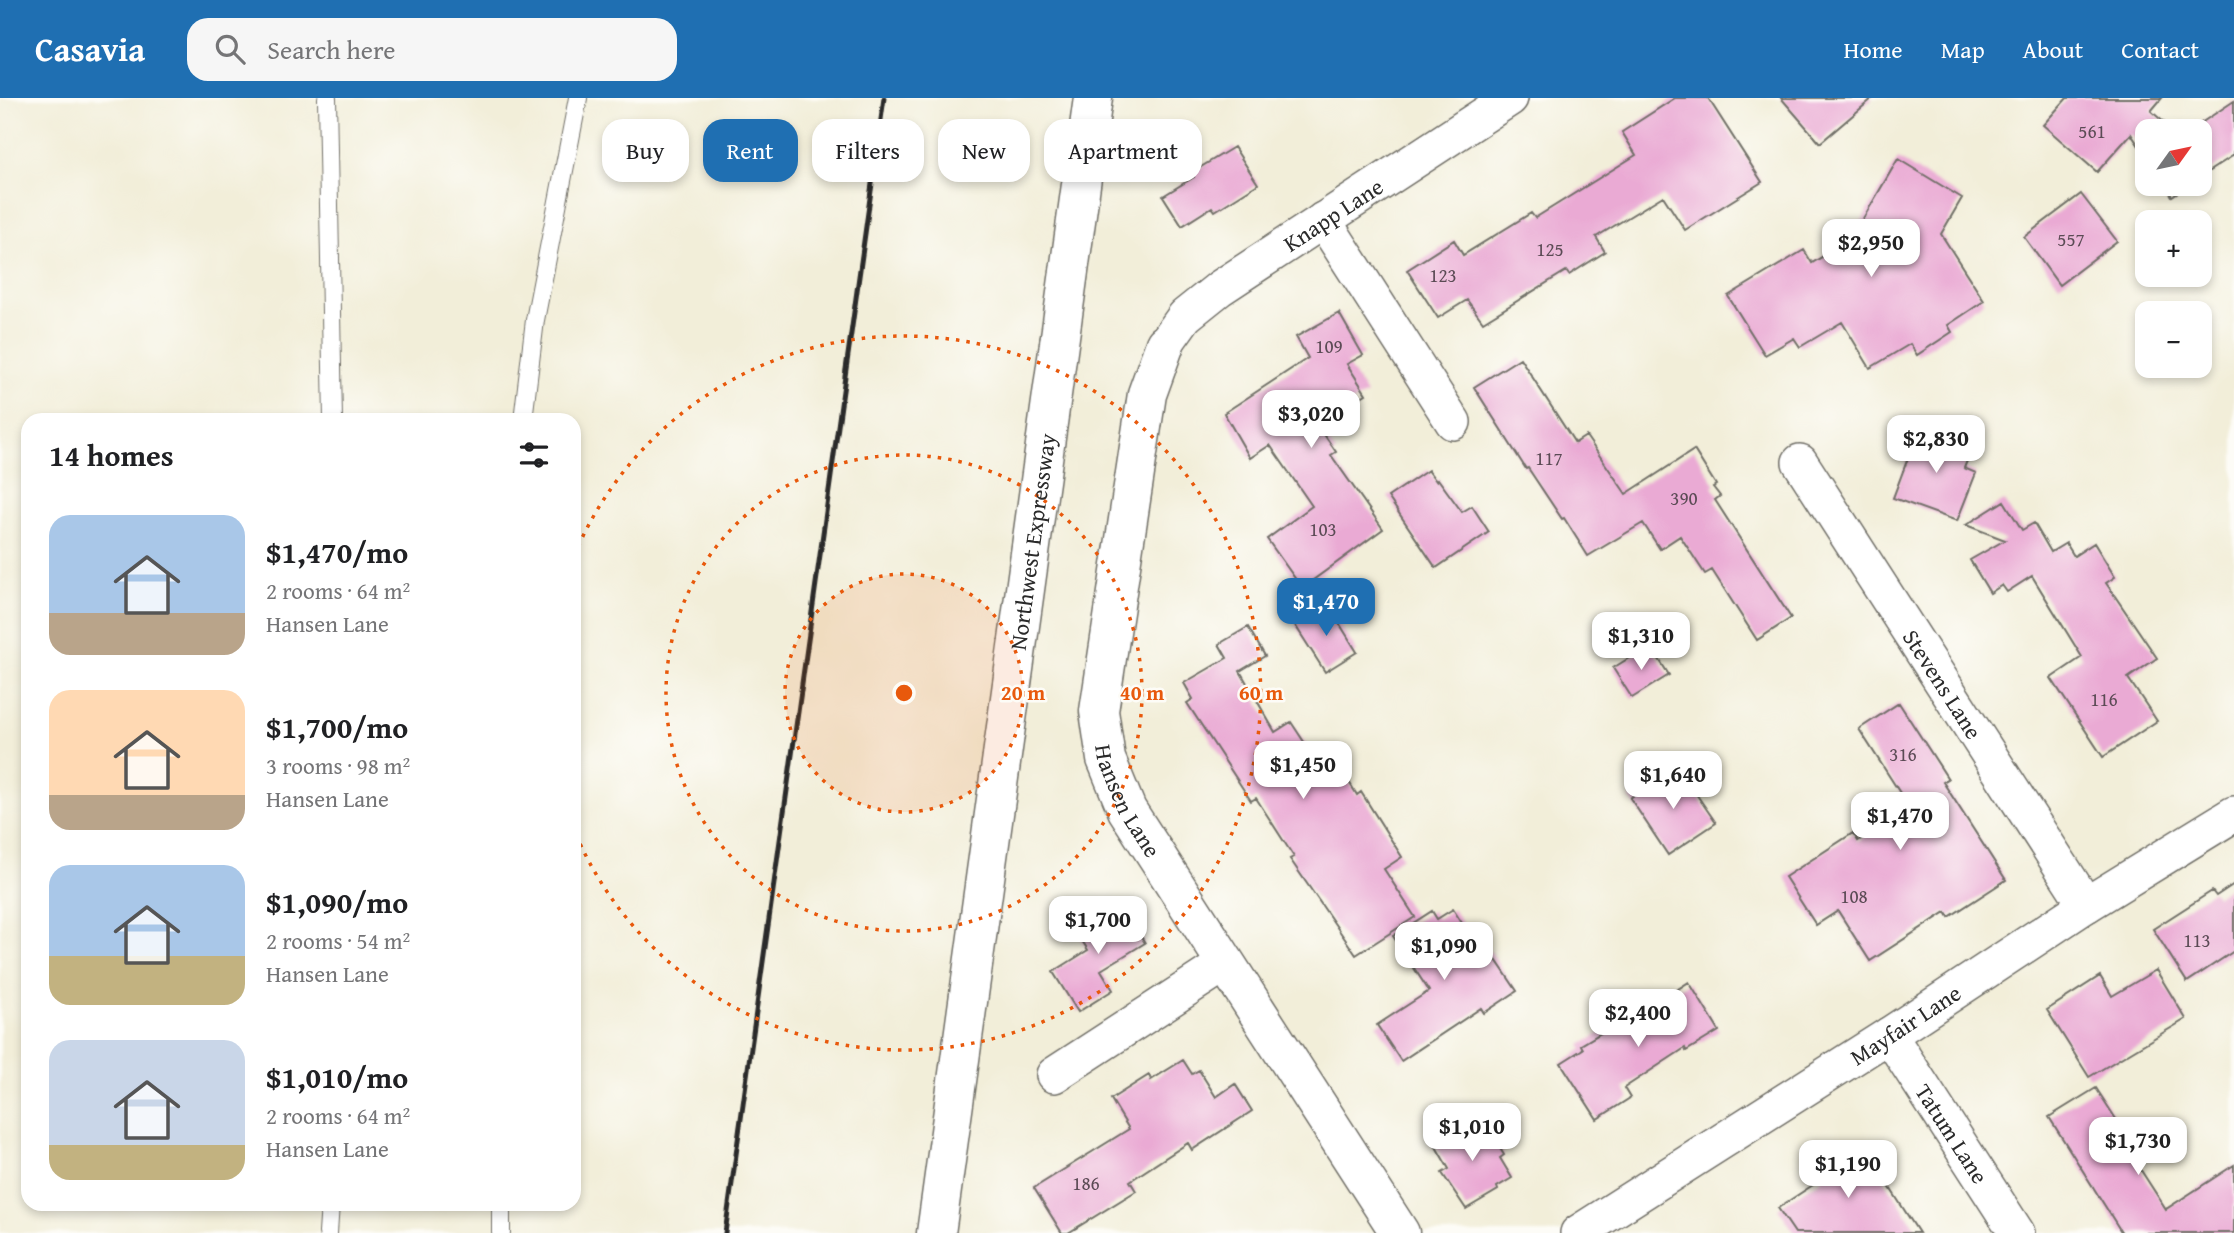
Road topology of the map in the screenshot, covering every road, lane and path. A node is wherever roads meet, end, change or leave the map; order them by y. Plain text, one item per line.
1 (327, 98) edge
2 (578, 98) edge
3 (1093, 98) edge
4 (1510, 98) edge
5 (1323, 220) junction
6 (1165, 344) joint
7 (333, 413) edge
8 (524, 413) edge
9 (1453, 422) dead end
10 (1800, 462) dead end
11 (2234, 814) edge
12 (2086, 905) junction
13 (1226, 963) junction
14 (1889, 1035) junction
15 (1054, 1075) dead end
16 (330, 1211) edge
17 (501, 1211) edge
18 (328, 1233) edge
19 (501, 1233) edge
20 (936, 1233) edge
21 (1400, 1233) edge
22 (1578, 1233) edge
23 (2017, 1233) edge

1 - 7 lane
2 - 8 lane
3 - 20 main road, Northwest Expressway
4 - 5 street, Knapp Lane
5 - 6 street, Knapp Lane
5 - 9 street
6 - 13 main road, Hansen Lane
10 - 12 street, Stevens Lane
11 - 12 street, Mayfair Lane
12 - 14 street, Mayfair Lane
13 - 15 street
13 - 21 main road, Hansen Lane
14 - 22 street, Mayfair Lane
14 - 23 street, Tatum Lane
16 - 18 lane
17 - 19 lane

